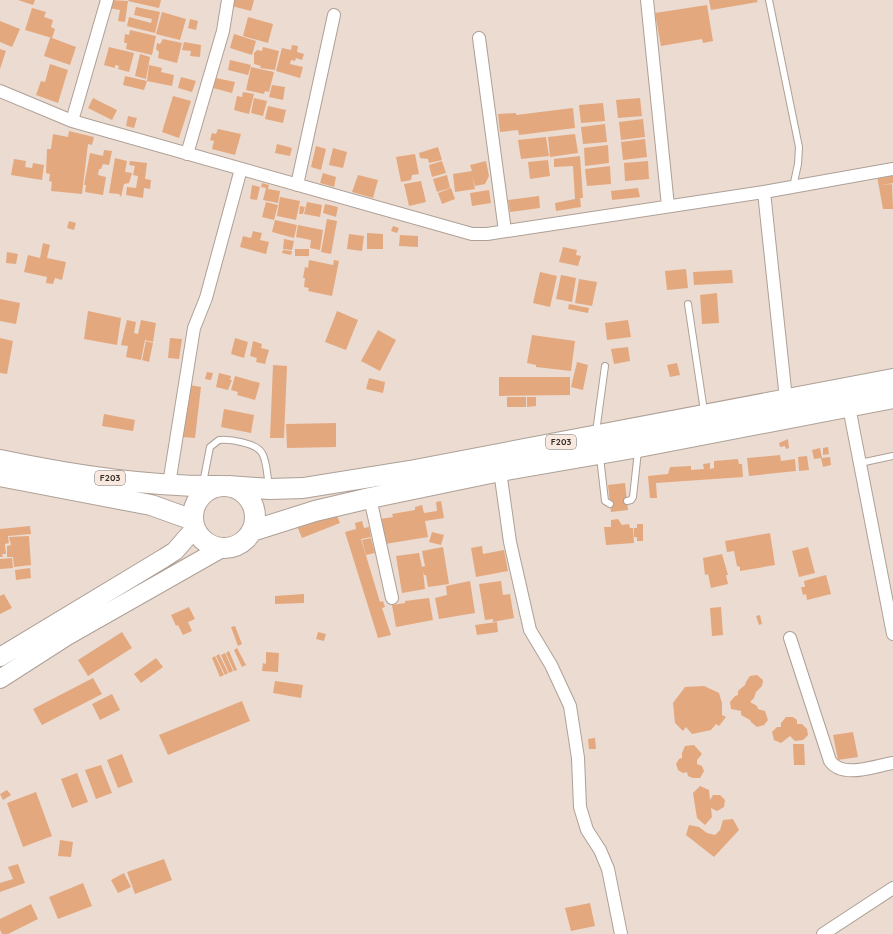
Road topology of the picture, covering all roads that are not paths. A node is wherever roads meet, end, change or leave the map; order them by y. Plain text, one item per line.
1 (107, 0) edge
2 (228, 0) edge
3 (647, 0) edge
4 (769, 0) edge
5 (334, 15) dead end
6 (479, 38) dead end
7 (0, 90) edge
8 (72, 121) junction
9 (187, 154) junction
10 (241, 169) junction
11 (893, 169) edge
12 (297, 185) junction
13 (793, 187) junction
14 (764, 192) junction
15 (668, 206) junction
16 (505, 231) junction
17 (688, 304) dead end
18 (605, 366) dead end
19 (893, 379) edge
20 (893, 398) edge
21 (786, 399) junction
22 (849, 407) junction
23 (704, 415) junction
24 (597, 445) junction
25 (639, 447) junction
26 (893, 456) edge
27 (0, 460) edge
28 (860, 463) junction
29 (500, 471) junction
30 (0, 476) edge
31 (169, 484) junction
32 (217, 486) junction
33 (270, 489) junction
34 (370, 498) junction
35 (627, 501) dead end
36 (610, 504) dead end
37 (194, 524) junction
38 (252, 531) junction
39 (222, 548) junction
40 (392, 598) dead end
41 (893, 634) edge
42 (790, 638) dead end
43 (0, 657) edge
44 (0, 680) edge
45 (893, 763) edge
46 (893, 888) edge
47 (621, 934) edge
48 (823, 934) edge

1 - 8 street
2 - 9 street
3 - 15 street
4 - 13 lane
5 - 12 street
6 - 16 street
7 - 8 street
8 - 9 street
9 - 10 street
10 - 12 street
10 - 31 street
11 - 13 street
12 - 16 street
13 - 14 street
14 - 15 street
14 - 21 street
15 - 16 street
17 - 23 lane
18 - 24 lane
19 - 21 main road, F203
20 - 22 main road, F203
21 - 23 main road, F203
22 - 25 main road, F203
22 - 28 street
23 - 24 main road, F203
24 - 25 main road, F203
24 - 29 main road, F203
24 - 33 main road, F203
24 - 36 lane
25 - 35 lane
26 - 28 lane
27 - 31 main road, F203
28 - 41 street
29 - 34 main road, F203
29 - 47 street
30 - 37 main road, F203
31 - 32 main road, F203
32 - 33 main road, F203
32 - 33 lane
32 - 37 main road
32 - 38 main road
34 - 38 main road, F203
34 - 40 street
37 - 39 main road
37 - 43 main road
38 - 39 main road
39 - 44 main road
42 - 45 street
46 - 48 street

